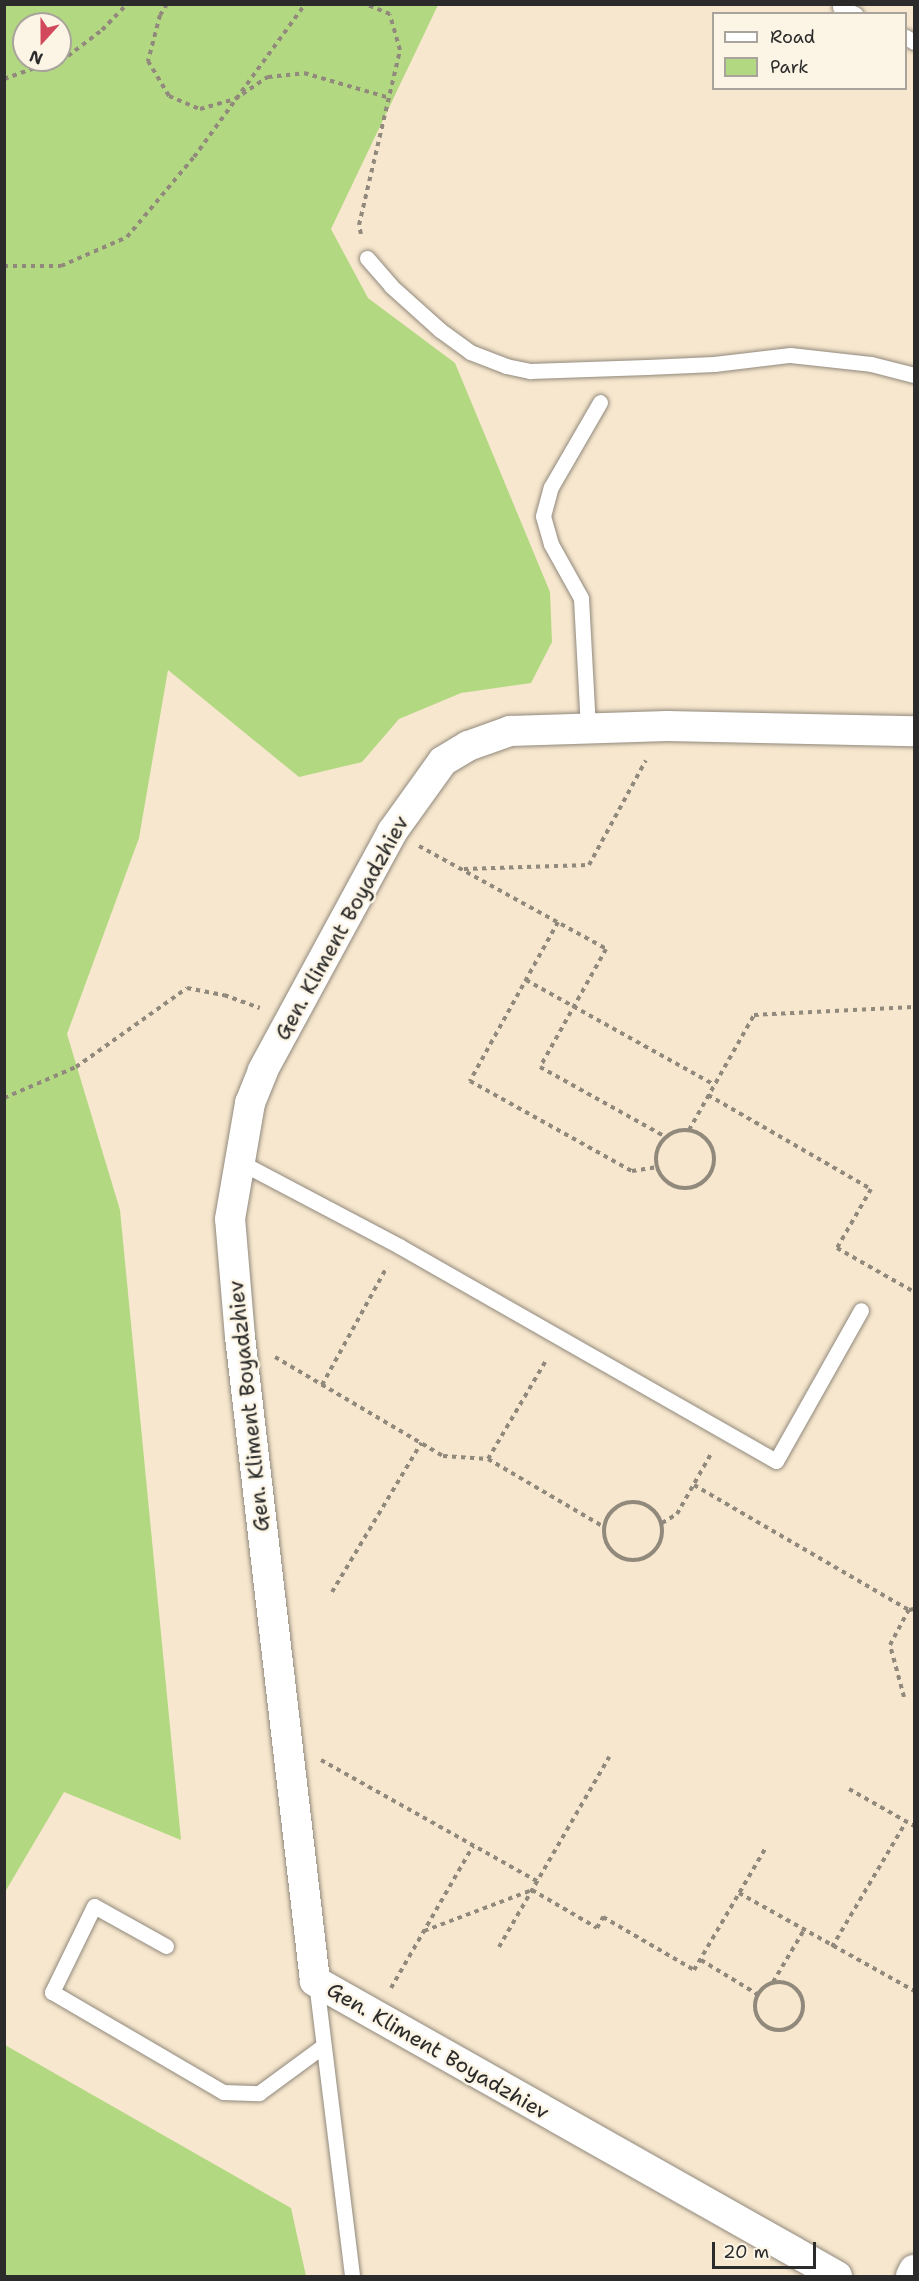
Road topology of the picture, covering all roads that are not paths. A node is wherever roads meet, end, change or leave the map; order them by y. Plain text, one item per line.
1 (367, 258) road end
2 (915, 375) edge
3 (600, 402) dead end
4 (588, 728) junction
5 (915, 731) edge
6 (238, 1161) junction
7 (861, 1310) dead end
8 (166, 1946) dead end
9 (315, 1980) junction
10 (323, 2046) junction
11 (915, 2270) edge
12 (352, 2277) edge
13 (837, 2277) edge
14 (911, 2277) edge

1 - 2 lane
3 - 4 lane
4 - 5 street, Gen. Kliment Boyadzhiev
4 - 6 street, Gen. Kliment Boyadzhiev
6 - 7 lane
6 - 9 street, Gen. Kliment Boyadzhiev
8 - 10 lane
9 - 10 lane
9 - 13 street, Gen. Kliment Boyadzhiev
10 - 12 lane
11 - 14 street

